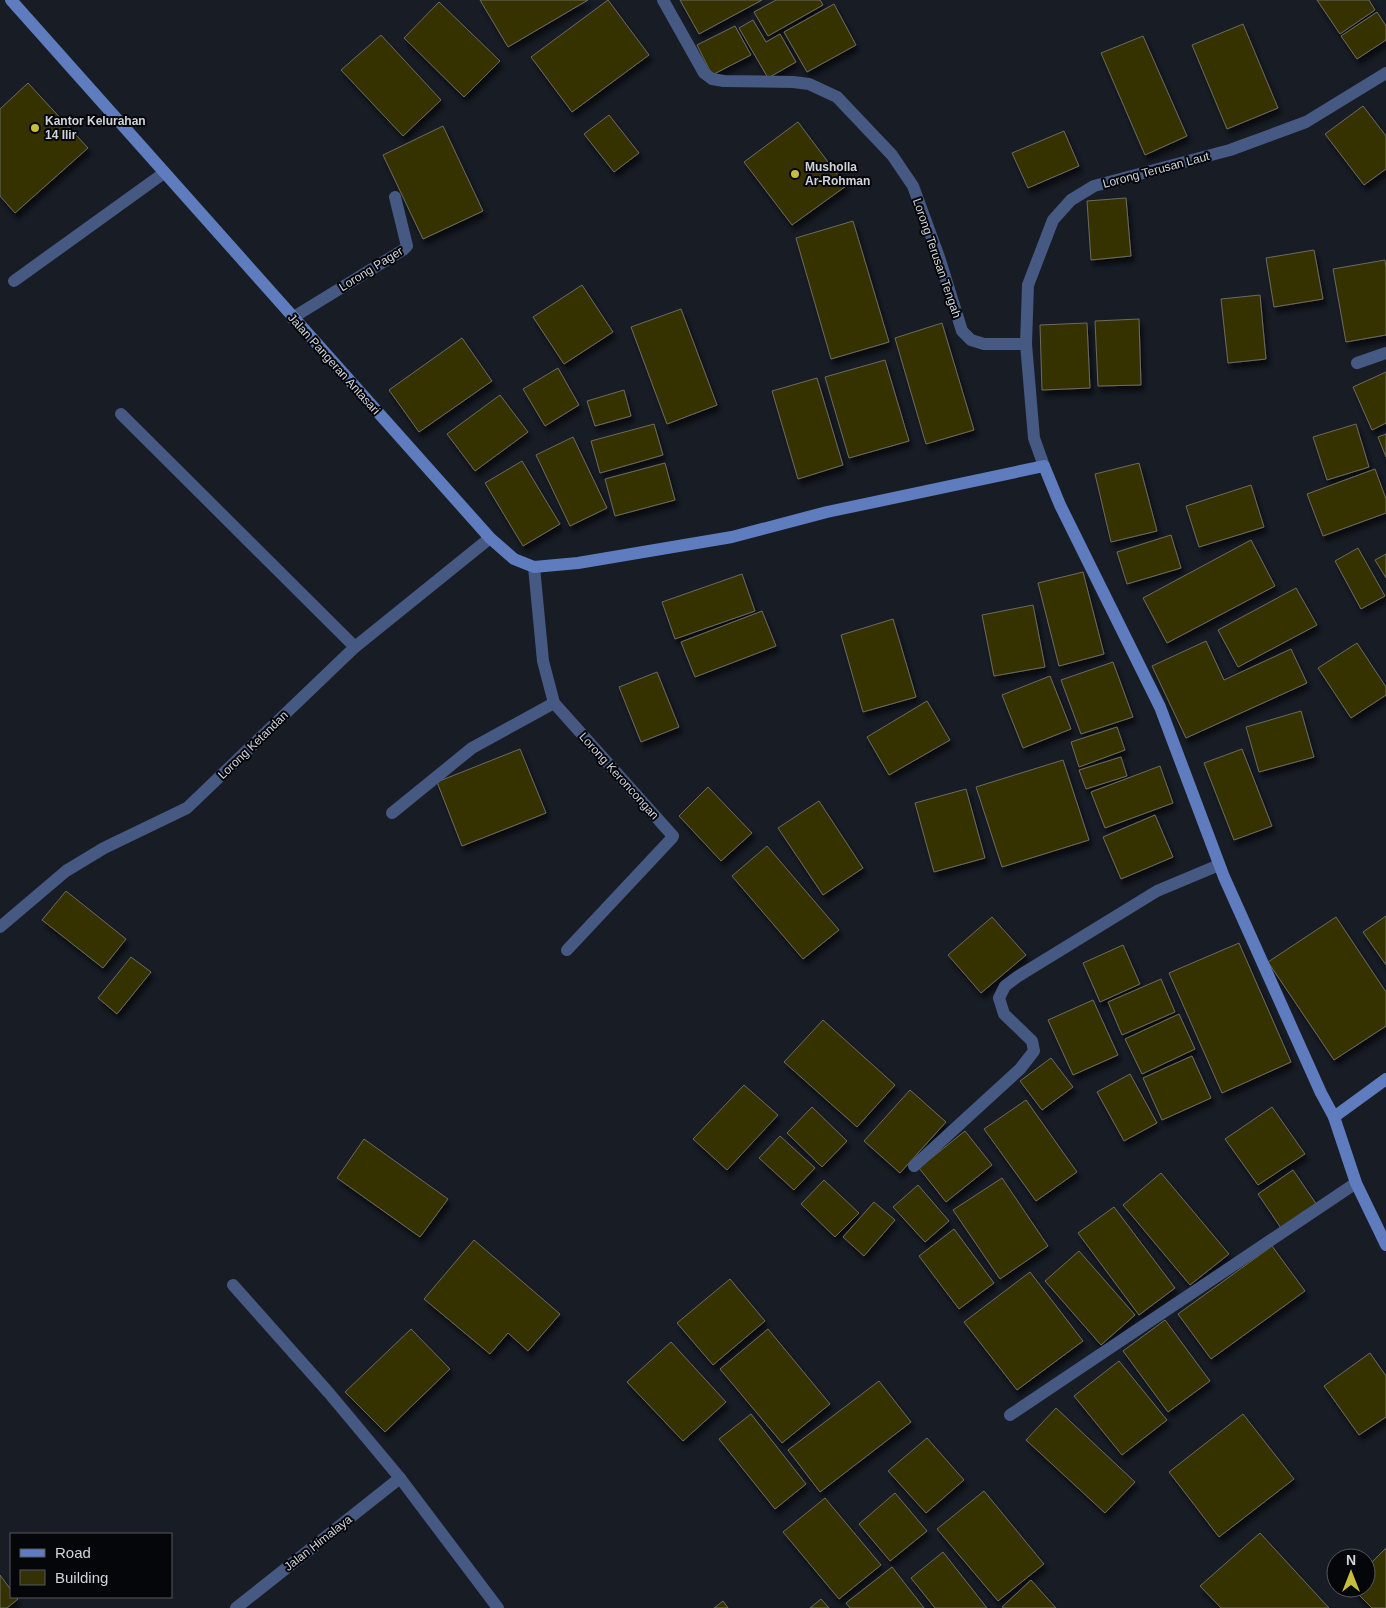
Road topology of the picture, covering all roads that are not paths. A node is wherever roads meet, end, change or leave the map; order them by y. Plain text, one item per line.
1 (11, 0) edge
2 (662, 0) edge
3 (1386, 73) edge
4 (164, 173) junction
5 (395, 197) dead end
6 (14, 281) dead end
7 (292, 318) junction
8 (1026, 344) junction
9 (1386, 353) edge
10 (1357, 363) dead end
11 (121, 414) dead end
12 (1044, 466) junction
13 (490, 538) junction
14 (534, 566) junction
15 (356, 647) junction
16 (554, 703) junction
17 (392, 813) dead end
18 (1219, 865) junction
19 (0, 927) edge
20 (567, 950) dead end
21 (1386, 1079) edge
22 (1334, 1117) junction
23 (914, 1166) dead end
24 (1356, 1184) junction
25 (1386, 1245) edge
26 (233, 1285) dead end
27 (1010, 1415) dead end
28 (400, 1478) junction
29 (236, 1608) edge
30 (498, 1608) edge

1 - 4 street, Jalan Pangeran Antasari
2 - 8 street, Lorong Terusan Tengah
3 - 8 street, Lorong Terusan Laut
4 - 6 street
4 - 7 street, Jalan Pangeran Antasari
5 - 7 street, Lorong Pager
7 - 13 street, Jalan Pangeran Antasari
8 - 12 street, Lorong Terusan Laut
9 - 10 street
11 - 15 street
12 - 14 street, Jalan Pangeran Antasari
12 - 18 street
13 - 14 street, Jalan Pangeran Antasari
13 - 15 street, Lorong Ketandan
14 - 16 street, Lorong Keroncongan
15 - 19 street, Lorong Ketandan
16 - 17 street
16 - 20 street, Lorong Keroncongan
18 - 22 street
18 - 23 street
21 - 22 street
22 - 24 street
24 - 25 street
24 - 27 street
26 - 28 street
28 - 29 street, Jalan Himalaya
28 - 30 street

